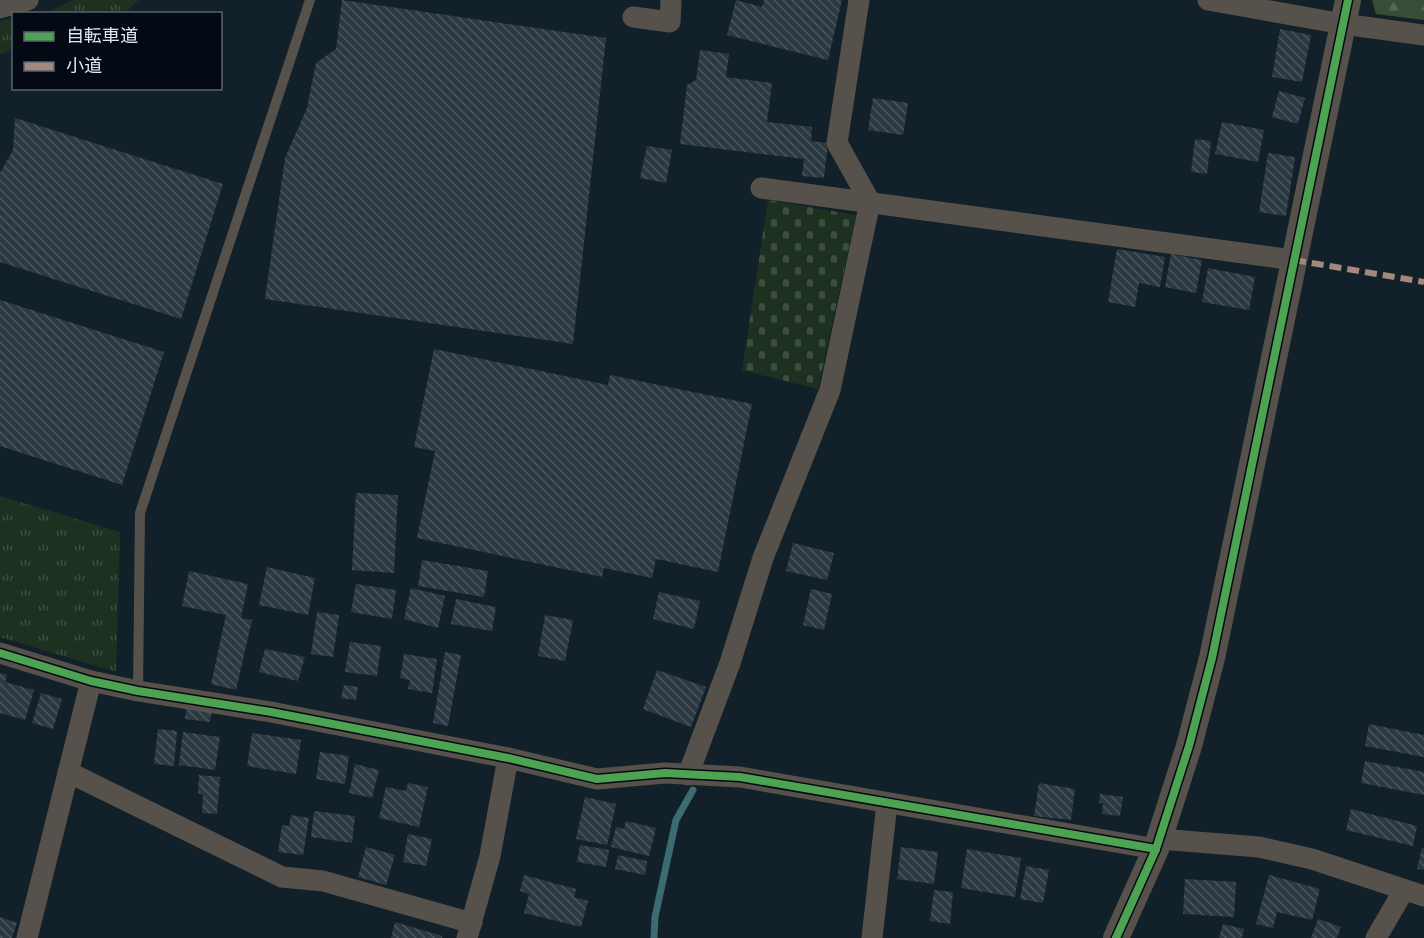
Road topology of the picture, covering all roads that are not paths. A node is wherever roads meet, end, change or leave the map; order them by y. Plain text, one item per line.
1 (28, 0) edge
2 (310, 0) edge
3 (671, 0) edge
4 (859, 0) edge
5 (1208, 0) edge
6 (0, 8) edge
7 (1345, 12) edge
8 (633, 17) dead end
9 (1424, 35) edge
10 (761, 188) dead end
11 (870, 202) junction
12 (1294, 260) junction
13 (0, 653) edge
14 (91, 681) junction
15 (138, 691) junction
16 (508, 758) junction
17 (68, 772) junction
18 (688, 775) junction
19 (887, 803) junction
20 (1157, 844) junction
21 (1414, 893) edge
22 (469, 930) edge
23 (27, 938) edge
24 (872, 938) edge
25 (1116, 938) edge
26 (1376, 938) edge

1 - 6 street
2 - 15 lane
3 - 8 street
4 - 11 street
5 - 7 street
7 - 9 street
7 - 12 street
10 - 11 street
11 - 12 street
11 - 18 street
12 - 20 street
13 - 14 street
14 - 15 street
14 - 17 street
15 - 16 street
16 - 18 street
16 - 22 street
17 - 22 street
17 - 23 street
18 - 19 street
19 - 20 street
19 - 24 street
20 - 21 street
20 - 25 street
21 - 26 street

